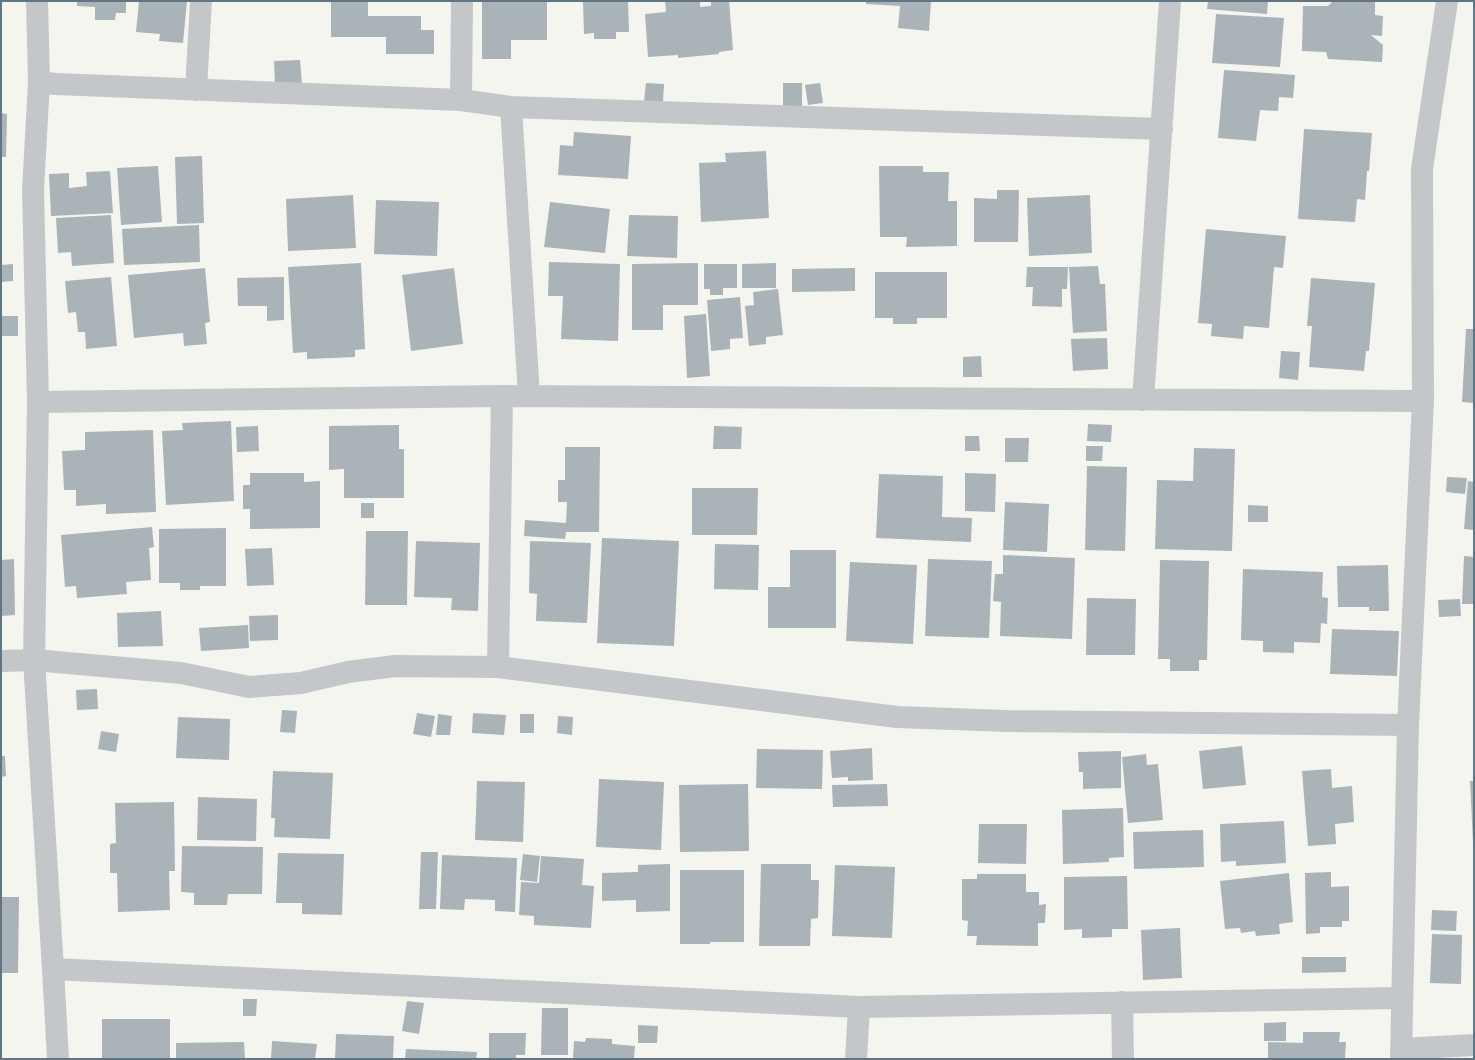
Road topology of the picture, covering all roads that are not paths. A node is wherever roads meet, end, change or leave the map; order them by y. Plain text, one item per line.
1 (37, 1) edge
2 (201, 1) edge
3 (462, 1) edge
4 (1170, 1) edge
5 (1447, 1) edge
6 (40, 82) junction
7 (196, 90) junction
8 (461, 100) junction
9 (511, 108) junction
10 (1162, 129) junction
11 (502, 396) junction
12 (529, 396) junction
13 (1143, 400) junction
14 (1423, 401) junction
15 (38, 402) junction
16 (34, 660) junction
17 (1, 661) edge
18 (498, 667) junction
19 (1408, 725) junction
20 (54, 969) junction
21 (1401, 998) junction
22 (1122, 1002) junction
23 (858, 1007) junction
24 (1474, 1045) edge
25 (1401, 1054) edge
26 (58, 1059) edge
27 (856, 1059) edge
28 (1123, 1059) edge

1 - 6 street
2 - 7 street
3 - 8 street
4 - 10 street
5 - 14 street
6 - 7 street
6 - 15 street
7 - 8 street
8 - 9 street
9 - 10 street
9 - 12 street
10 - 13 street
11 - 12 street
11 - 15 street
11 - 18 street
12 - 13 street
13 - 14 street
14 - 19 street
15 - 16 street
16 - 17 street
16 - 18 street
16 - 20 street
18 - 19 street
19 - 21 street
20 - 23 street
20 - 26 street
21 - 22 street
21 - 25 street
22 - 23 street
22 - 28 street
23 - 27 street
24 - 25 street

